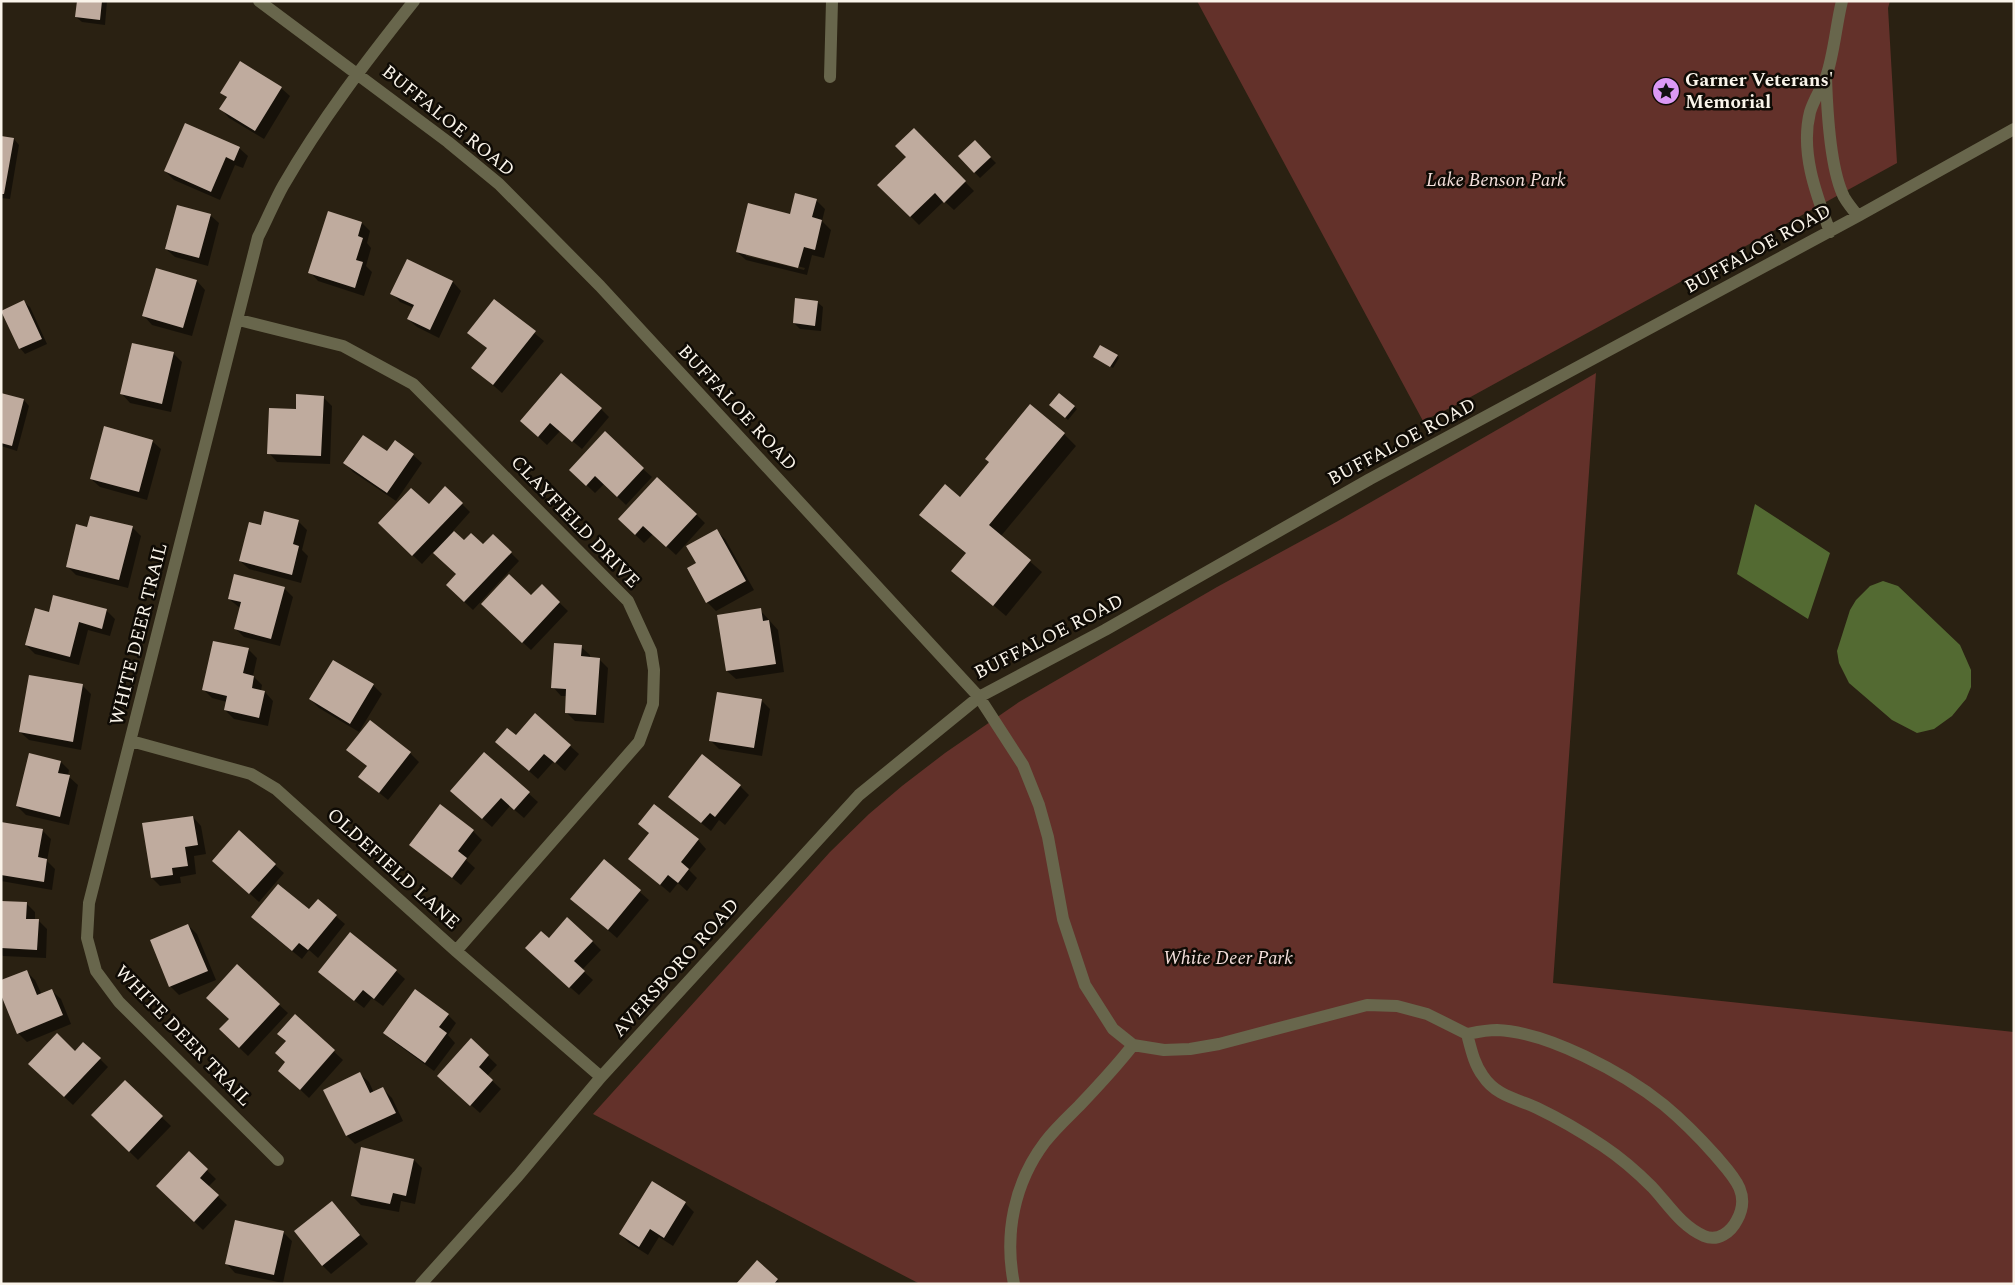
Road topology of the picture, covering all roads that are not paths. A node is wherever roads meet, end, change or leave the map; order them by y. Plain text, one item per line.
1 (259, 1) edge
2 (414, 1) edge
3 (832, 1) edge
4 (1842, 1) edge
5 (357, 73) junction
6 (1826, 76) junction
7 (830, 77) dead end
8 (2014, 129) edge
9 (1858, 216) junction
10 (1830, 232) junction
11 (239, 320) junction
12 (978, 697) junction
13 (131, 741) junction
14 (456, 951) junction
15 (1467, 1034) junction
16 (1133, 1045) junction
17 (601, 1077) junction
18 (278, 1160) dead end
19 (421, 1284) edge
20 (1014, 1284) edge

1 - 5 street, BUFFALOE ROAD
2 - 5 street, WHITE DEER TRAIL
3 - 7 street
4 - 6 street
5 - 11 street, WHITE DEER TRAIL
5 - 12 street, BUFFALOE ROAD
6 - 9 street
6 - 10 street
8 - 9 street, BUFFALOE ROAD
9 - 10 street, BUFFALOE ROAD
10 - 12 street, BUFFALOE ROAD
11 - 13 street, WHITE DEER TRAIL
11 - 14 street, CLAYFIELD DRIVE
12 - 16 street
12 - 17 street, AVERSBORO ROAD
13 - 14 street, OLDEFIELD LANE
13 - 18 street, WHITE DEER TRAIL
14 - 17 street, OLDEFIELD LANE
15 - 15 street
15 - 16 street
16 - 20 street
17 - 19 street, AVERSBORO ROAD

